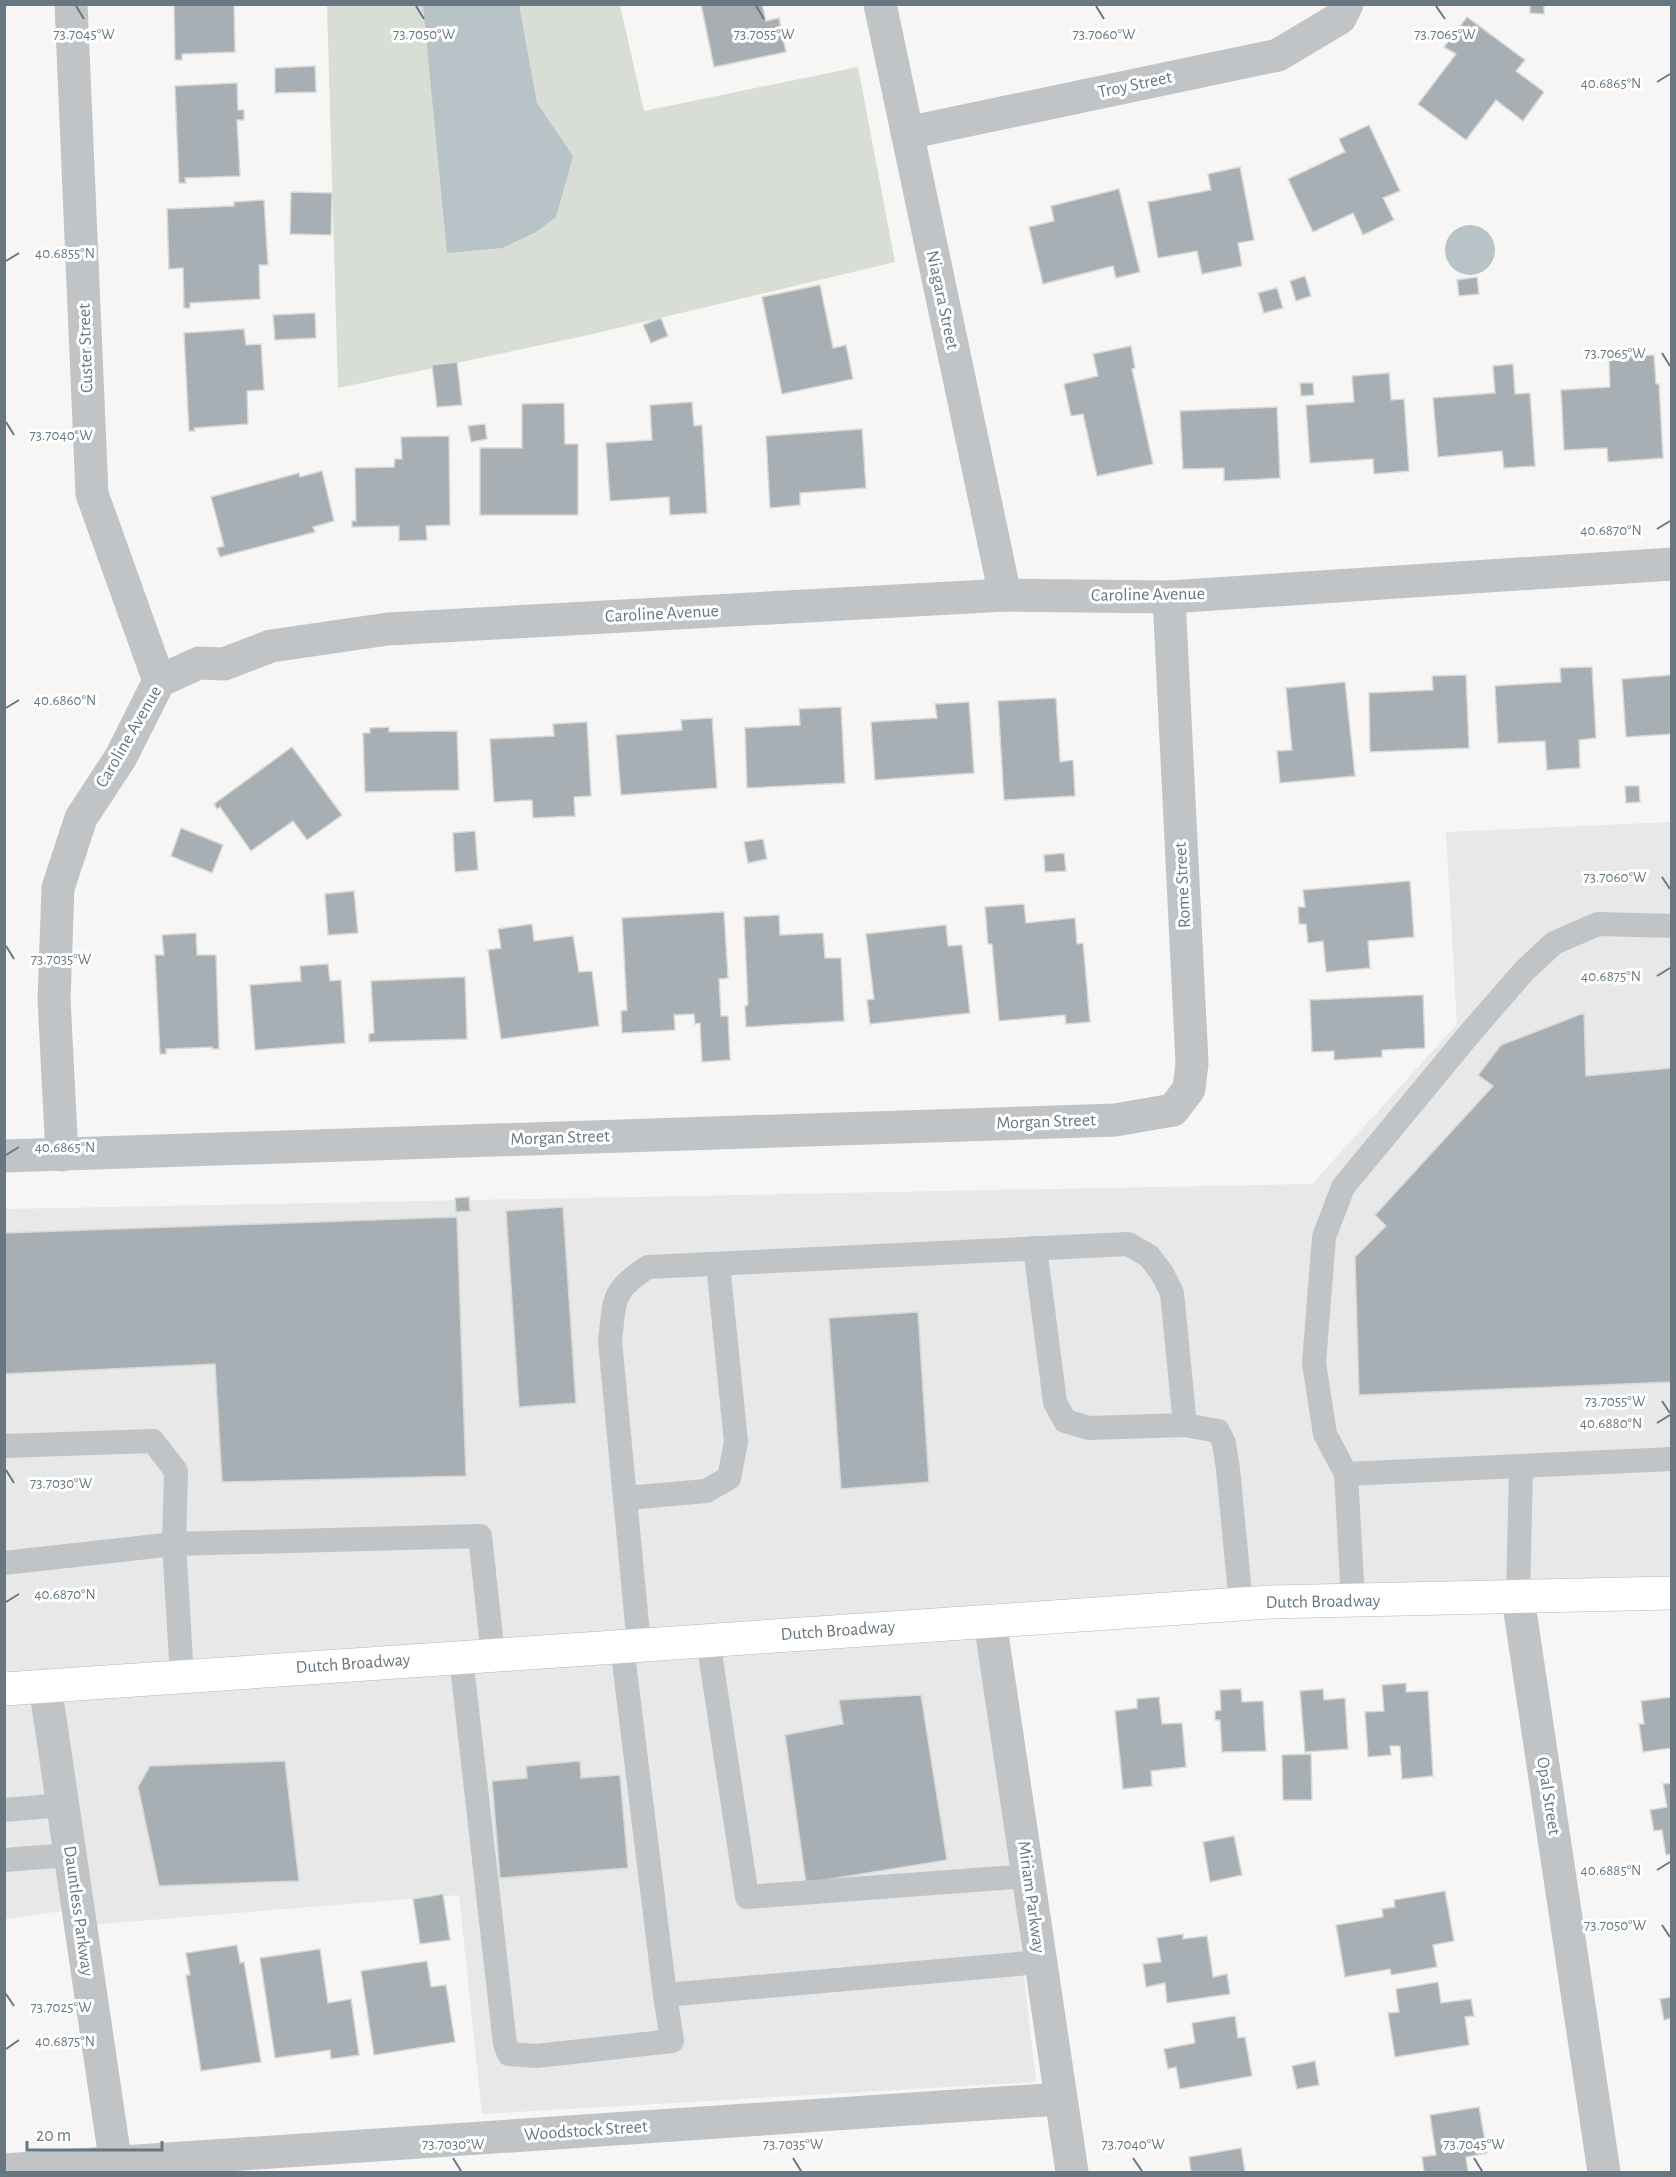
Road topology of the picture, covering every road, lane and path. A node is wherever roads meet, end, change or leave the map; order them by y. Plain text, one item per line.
1 (71, 4) edge
2 (880, 4) edge
3 (1347, 4) edge
4 (907, 133) junction
5 (1671, 564) edge
6 (1005, 595) junction
7 (1169, 597) junction
8 (159, 681) junction
9 (1671, 927) edge
10 (1116, 1120) joint
11 (62, 1155) junction
12 (4, 1156) edge
13 (1035, 1248) junction
14 (718, 1264) junction
15 (1185, 1425) junction
16 (4, 1446) edge
17 (1671, 1459) edge
18 (1521, 1466) junction
19 (1346, 1474) junction
20 (626, 1498) junction
21 (174, 1544) junction
22 (4, 1563) edge
23 (1671, 1593) edge
24 (1518, 1598) junction
25 (1353, 1600) junction
26 (1241, 1604) junction
27 (990, 1621) junction
28 (708, 1640) junction
29 (630, 1645) junction
30 (493, 1655) junction
31 (461, 1657) junction
32 (182, 1676) junction
33 (45, 1685) junction
34 (4, 1689) edge
35 (63, 1805) junction
36 (4, 1810) edge
37 (70, 1855) junction
38 (4, 1860) edge
39 (1028, 1876) junction
40 (1040, 1962) junction
41 (665, 1995) junction
42 (1060, 2099) junction
43 (116, 2167) edge
44 (4, 2170) edge
45 (1072, 2172) edge
46 (1604, 2172) edge

1 - 8 street, Custer Street
2 - 4 street, Niagara Street
3 - 4 street, Troy Street
4 - 6 street, Niagara Street
5 - 7 street, Caroline Avenue
6 - 7 street, Caroline Avenue
6 - 8 street, Caroline Avenue
7 - 10 street, Rome Street
8 - 11 street, Caroline Avenue
9 - 19 lane
10 - 11 street, Morgan Street
11 - 12 street, Morgan Street
13 - 14 lane
13 - 15 lane
13 - 15 lane
14 - 20 lane
14 - 20 lane
15 - 26 lane
16 - 21 lane
17 - 18 lane
18 - 19 lane
18 - 24 lane
19 - 25 lane
20 - 29 lane
21 - 22 lane
21 - 30 lane
21 - 32 lane
23 - 24 main road, Dutch Broadway
24 - 25 main road, Dutch Broadway
24 - 46 street, Opal Street
25 - 26 main road, Dutch Broadway
26 - 27 main road, Dutch Broadway
27 - 28 main road, Dutch Broadway
27 - 39 street, Miriam Parkway
28 - 29 main road, Dutch Broadway
28 - 39 lane
29 - 30 main road, Dutch Broadway
29 - 41 lane
30 - 31 main road, Dutch Broadway
31 - 32 main road, Dutch Broadway
31 - 41 lane
32 - 33 main road, Dutch Broadway
33 - 34 main road, Dutch Broadway
33 - 35 street, Dauntless Parkway
35 - 36 lane
35 - 37 street, Dauntless Parkway
37 - 38 lane
37 - 43 street, Dauntless Parkway
39 - 40 street, Miriam Parkway
40 - 41 lane
40 - 42 street, Miriam Parkway
42 - 43 street, Woodstock Street
42 - 45 street, Miriam Parkway
43 - 44 street, Woodstock Street

